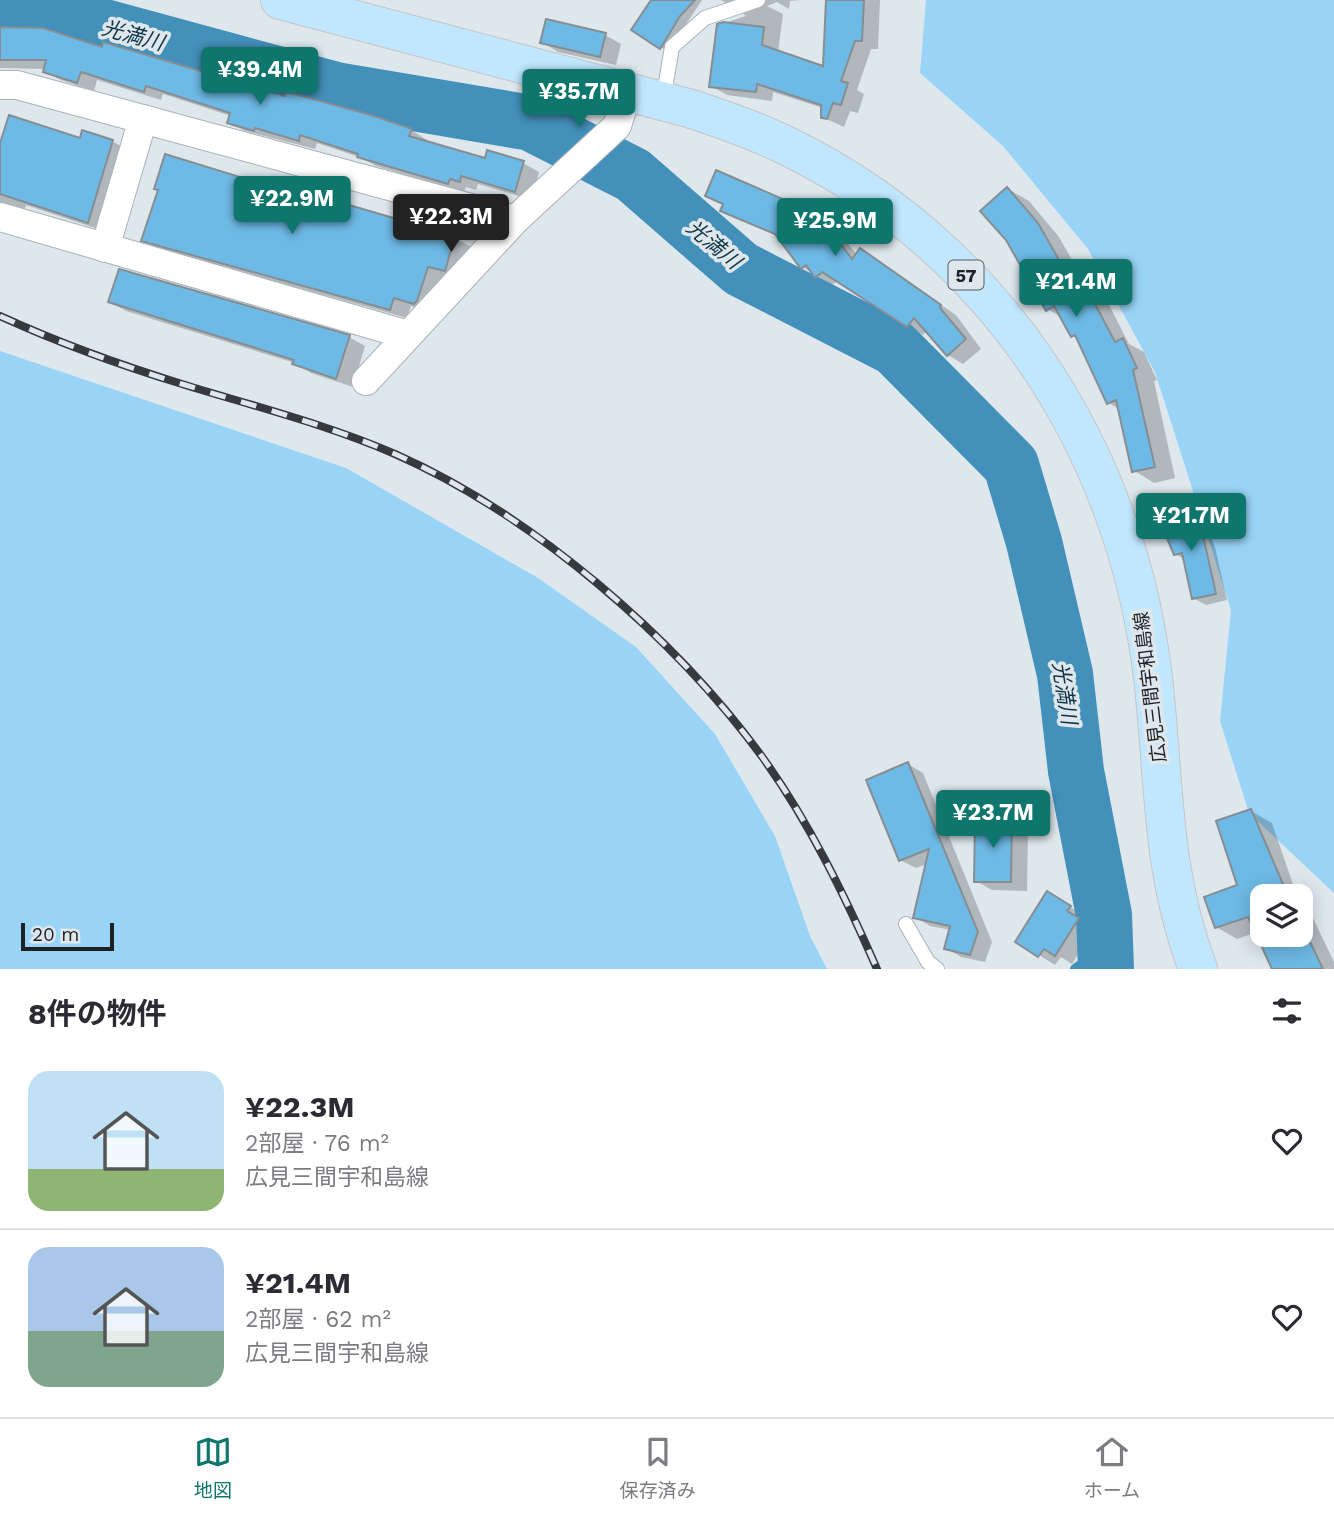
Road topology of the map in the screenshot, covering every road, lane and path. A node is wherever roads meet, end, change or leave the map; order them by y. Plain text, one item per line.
1 (280, 0) edge
2 (758, 0) edge
3 (0, 85) edge
4 (635, 107) junction
5 (143, 119) junction
6 (0, 217) edge
7 (515, 220) junction
8 (105, 248) junction
9 (408, 335) junction
10 (366, 380) dead end
11 (906, 924) dead end
12 (937, 969) edge
13 (1198, 969) edge

1 - 4 main road, 広見三間宇和島線 / 57
2 - 4 lane
3 - 5 street
4 - 7 street
4 - 13 main road, 広見三間宇和島線 / 57
5 - 7 street
5 - 8 street
6 - 8 street
7 - 9 street
8 - 9 street
9 - 10 street
11 - 12 lane

